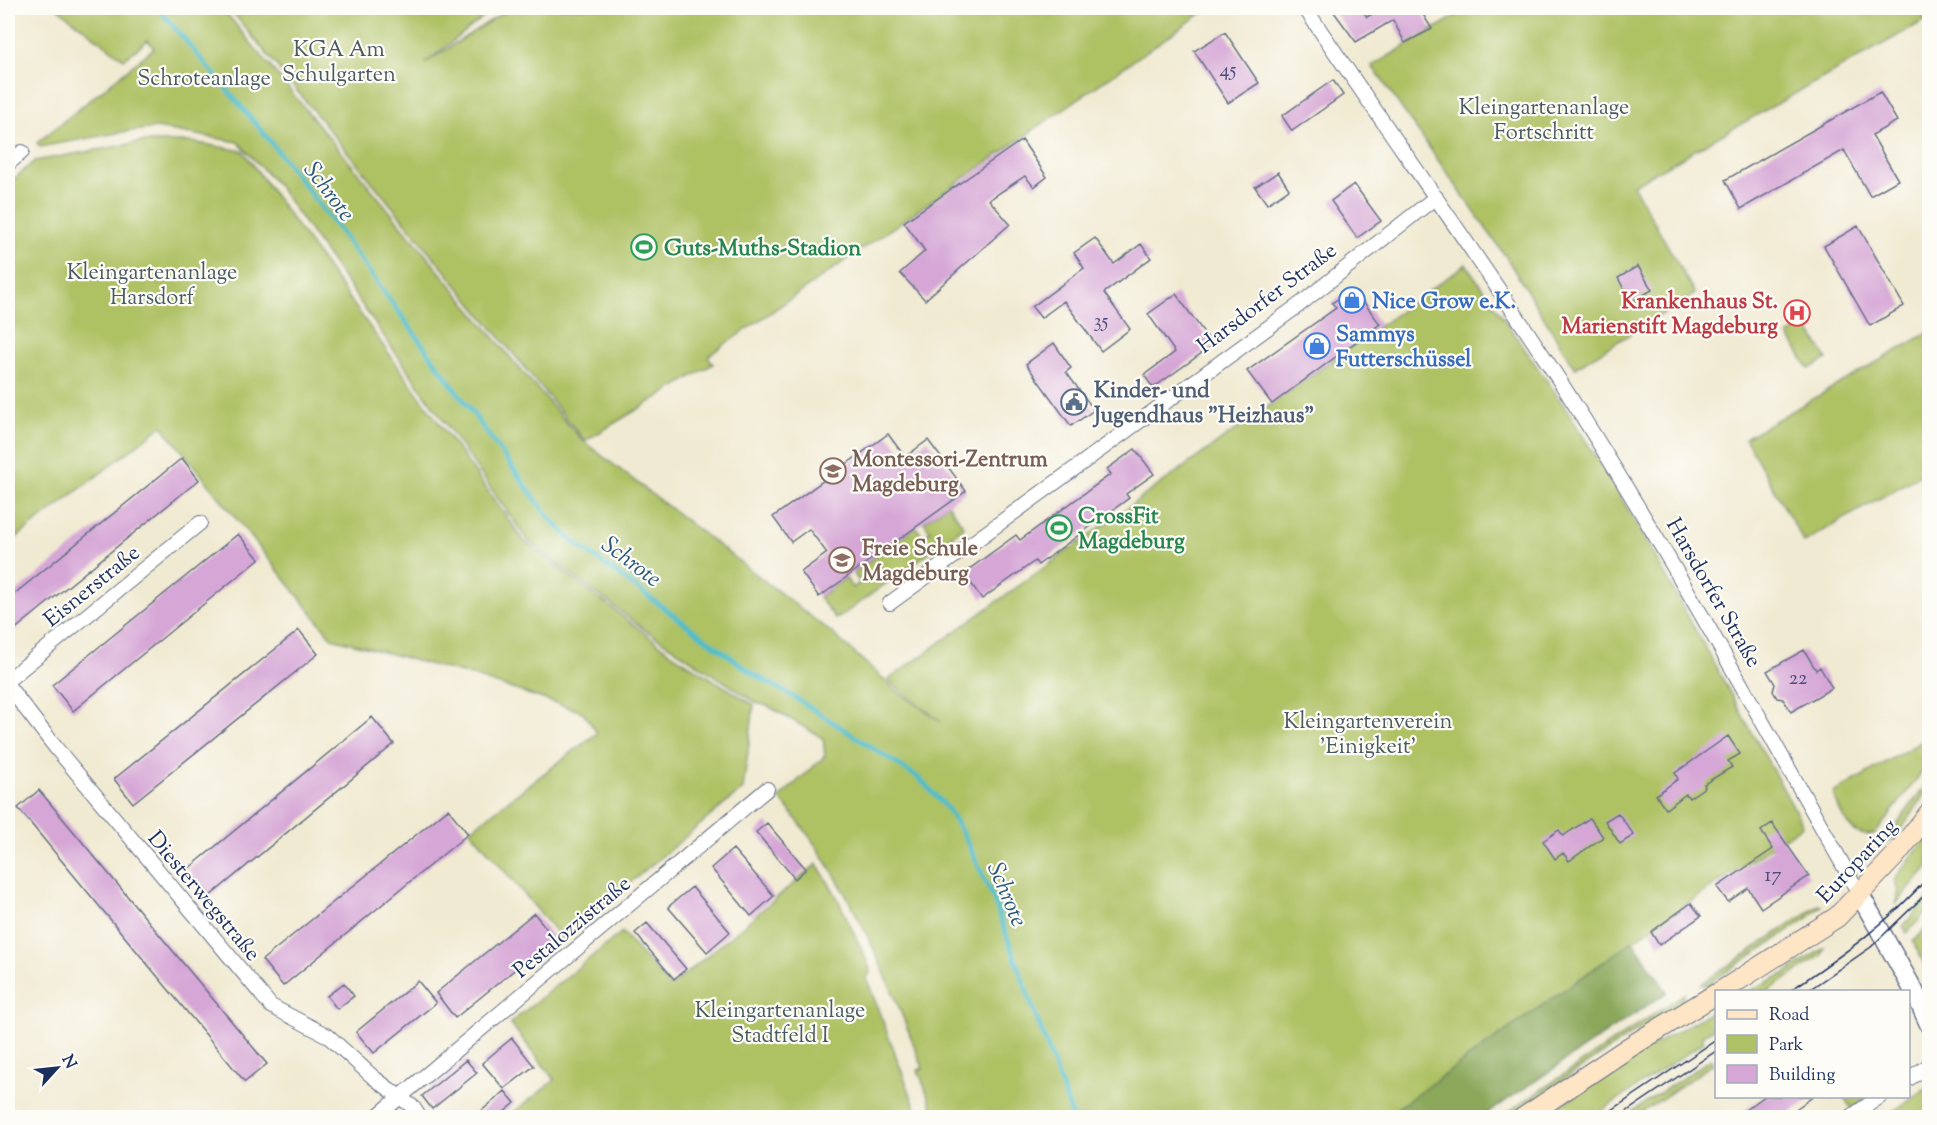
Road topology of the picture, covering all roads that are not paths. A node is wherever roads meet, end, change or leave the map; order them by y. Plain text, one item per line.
1 (1305, 8) edge
2 (22, 152) dead end
3 (8, 164) edge
4 (1436, 196) junction
5 (200, 523) dead end
6 (890, 603) dead end
7 (8, 680) edge
8 (8, 686) edge
9 (767, 789) dead end
10 (1929, 812) edge
11 (1860, 895) junction
12 (1723, 990) edge
13 (1715, 995) edge
14 (1929, 1026) edge
15 (1929, 1065) edge
16 (1910, 1078) edge
17 (401, 1096) junction
18 (1878, 1098) edge
19 (375, 1118) edge
20 (420, 1118) edge
21 (1523, 1118) edge
22 (1849, 1118) edge

1 - 4 street, Harsdorfer Straße
2 - 3 street
4 - 6 street, Harsdorfer Straße
4 - 11 street, Harsdorfer Straße
5 - 7 street, Eisnerstraße
8 - 17 street, Diesterwegstraße
9 - 17 street, Pestalozzistraße
10 - 11 main road, Europaring
11 - 12 main road, Europaring
11 - 14 street, Harsdorfer Straße
13 - 21 main road, Europaring
15 - 16 street
17 - 19 street, Pestalozzistraße
17 - 20 street
18 - 22 street

